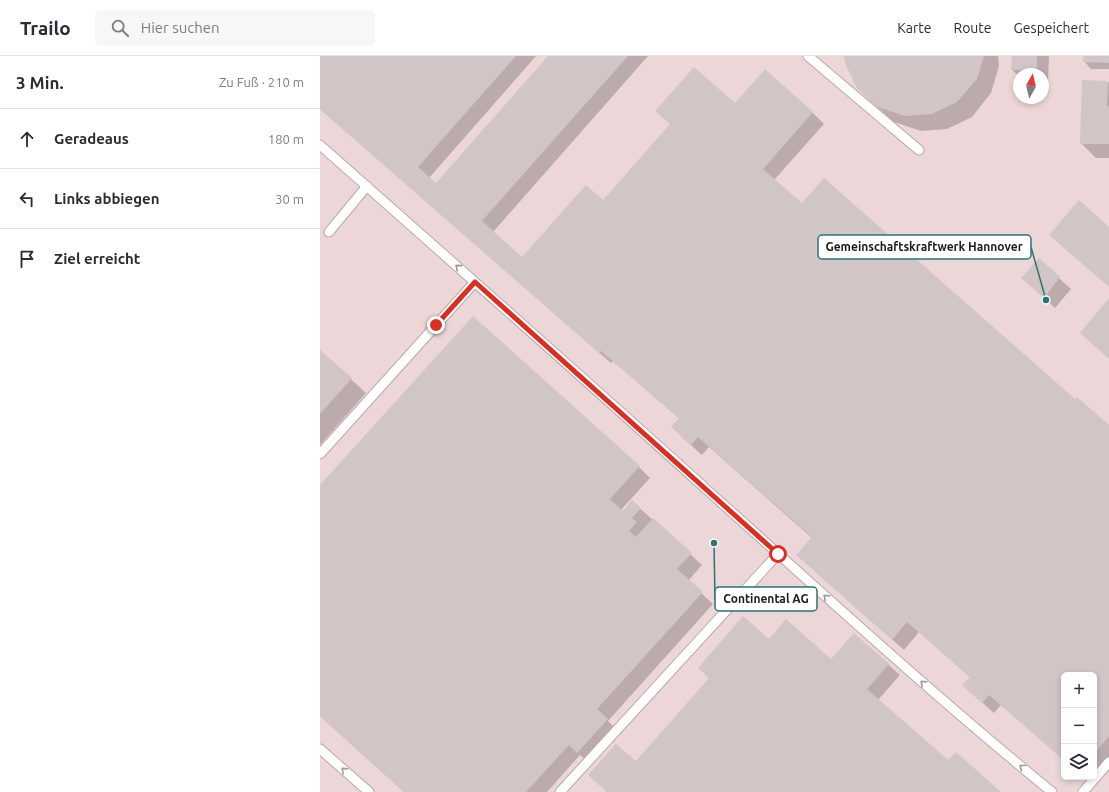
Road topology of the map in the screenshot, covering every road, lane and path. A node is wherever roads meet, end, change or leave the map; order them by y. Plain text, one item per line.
1 (808, 56) edge
2 (320, 145) edge
3 (919, 150) dead end
4 (367, 186) junction
5 (329, 232) dead end
6 (475, 282) junction
7 (320, 454) edge
8 (778, 554) junction
9 (320, 748) edge
10 (1109, 762) edge
11 (369, 792) edge
12 (560, 792) edge
13 (1052, 792) edge
14 (1083, 792) edge

1 - 3 lane
2 - 4 lane
4 - 5 lane
6 -> 4 lane
6 - 7 lane
6 - 8 lane
8 - 12 lane
13 -> 8 lane
11 -> 9 lane
10 - 14 lane

